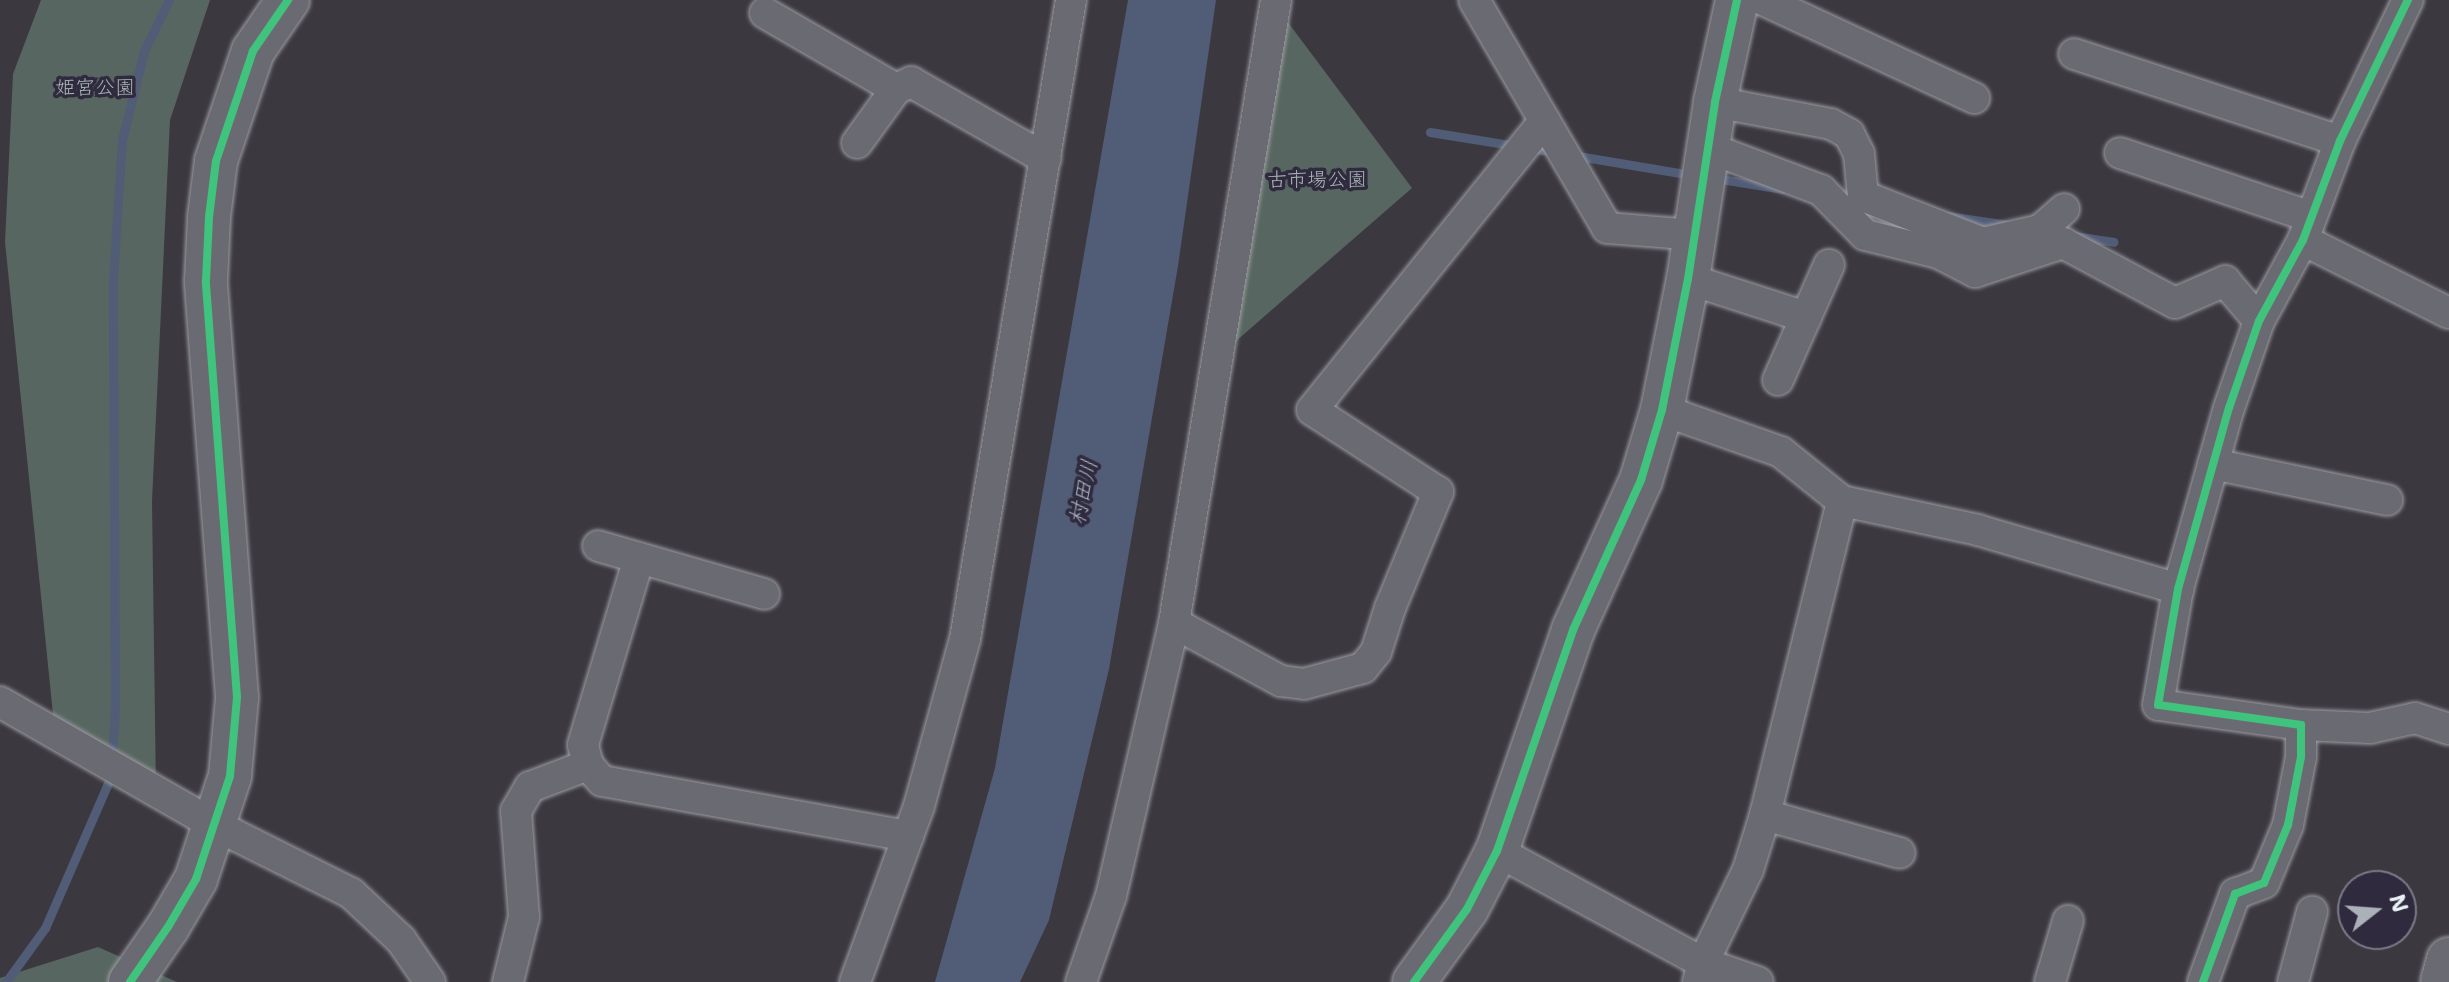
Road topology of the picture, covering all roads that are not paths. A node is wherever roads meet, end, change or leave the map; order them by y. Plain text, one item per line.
1 (288, 0) edge
2 (1071, 0) edge
3 (1276, 0) edge
4 (1474, 0) edge
5 (1737, 0) edge
6 (1763, 0) edge
7 (2408, 0) edge
8 (765, 13) dead end
9 (2074, 54) dead end
10 (896, 89) junction
11 (1974, 98) dead end
12 (1715, 102) junction
13 (1544, 121) junction
14 (2340, 141) junction
15 (857, 143) dead end
16 (1709, 148) junction
17 (2120, 153) dead end
18 (1046, 159) junction
19 (2064, 209) dead end
20 (2307, 228) junction
21 (1695, 235) junction
22 (1829, 265) dead end
23 (1688, 279) junction
24 (2449, 313) edge
25 (1806, 317) junction
26 (2259, 321) junction
27 (1778, 380) dead end
28 (1662, 410) junction
29 (2213, 464) junction
30 (2387, 500) dead end
31 (1842, 501) junction
32 (598, 546) dead end
33 (639, 558) junction
34 (2178, 589) junction
35 (764, 594) dead end
36 (1174, 623) junction
37 (0, 702) edge
38 (2301, 725) junction
39 (2449, 729) edge
40 (588, 765) junction
41 (1765, 815) junction
42 (215, 825) junction
43 (908, 836) junction
44 (1497, 851) junction
45 (1900, 853) dead end
46 (2312, 912) dead end
47 (2068, 921) dead end
48 (2449, 960) edge
49 (1701, 972) edge
50 (130, 982) edge
51 (430, 982) edge
52 (508, 982) edge
53 (855, 982) edge
54 (1081, 982) edge
55 (1414, 982) edge
56 (1758, 982) edge
57 (2050, 982) edge
58 (2203, 982) edge
59 (2293, 982) edge
60 (2443, 982) edge

1 - 42 street
2 - 18 street
3 - 36 street
4 - 13 street
5 - 12 street
6 - 11 street
7 - 14 street
8 - 10 street
9 - 14 street
10 - 15 street
10 - 18 street
12 - 16 street
12 - 19 street
13 - 21 street
13 - 36 street
14 - 20 street
16 - 21 street
16 - 26 street
17 - 20 street
18 - 43 street
20 - 24 street
20 - 26 street
21 - 23 street
22 - 25 street
23 - 25 street
23 - 28 street
25 - 27 street
26 - 29 street
28 - 31 street
28 - 44 street
29 - 30 street
29 - 34 street
31 - 34 street
31 - 41 street
32 - 33 street
33 - 35 street
33 - 40 street
34 - 38 street
36 - 54 street
37 - 42 street
38 - 39 street
38 - 58 street
40 - 43 street
40 - 52 street
41 - 45 street
41 - 49 street
42 - 50 street
42 - 51 street
43 - 53 street
44 - 49 street
44 - 55 street
46 - 59 street
47 - 57 street
48 - 60 main road
49 - 56 street

